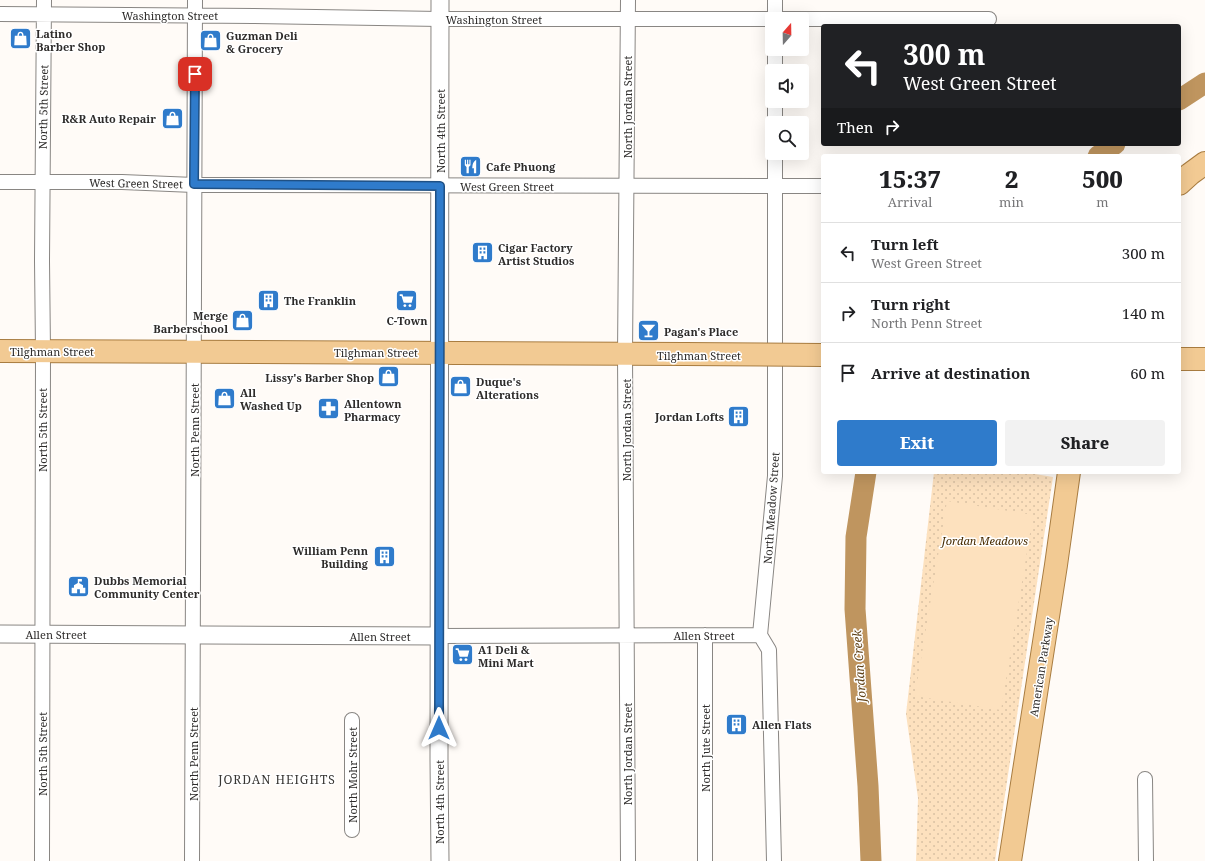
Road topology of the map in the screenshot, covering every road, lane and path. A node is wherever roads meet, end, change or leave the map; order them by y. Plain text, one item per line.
1 (44, 0) edge
2 (195, 0) edge
3 (440, 0) edge
4 (628, 0) edge
5 (775, 0) edge
6 (775, 12) edge
7 (0, 14) edge
8 (44, 14) junction
9 (195, 15) junction
10 (440, 19) junction
11 (628, 19) junction
12 (765, 19) edge
13 (809, 19) edge
14 (989, 19) dead end
15 (775, 160) edge
16 (1205, 163) edge
17 (0, 182) edge
18 (42, 182) junction
19 (1181, 182) edge
20 (194, 184) junction
21 (440, 186) junction
22 (627, 186) junction
23 (775, 186) junction
24 (821, 186) edge
25 (0, 351) edge
26 (43, 351) junction
27 (194, 351) junction
28 (440, 353) junction
29 (625, 354) junction
30 (821, 355) edge
31 (1181, 359) edge
32 (1205, 359) edge
33 (1069, 474) edge
34 (0, 634) edge
35 (42, 634) junction
36 (193, 635) junction
37 (627, 635) junction
38 (705, 635) junction
39 (760, 635) junction
40 (439, 636) junction
41 (352, 720) dead end
42 (1145, 779) dead end
43 (352, 830) dead end
44 (42, 861) edge
45 (192, 861) edge
46 (440, 861) edge
47 (628, 861) edge
48 (705, 861) edge
49 (774, 861) edge
50 (1010, 861) edge
51 (1146, 861) edge

1 - 8 street, North 5th Street
2 - 9 street, North Penn Street
3 - 10 street, North 4th Street
4 - 11 street, North Jordan Street
5 - 6 street
7 - 8 street, Washington Street
8 - 9 street, Washington Street
8 - 18 street, North 5th Street
9 - 10 street, Washington Street
9 - 20 street, North Penn Street
10 - 11 street, Washington Street
10 - 21 street, North 4th Street
11 - 12 street, Washington Street
11 - 22 street, North Jordan Street
13 - 14 street, Washington Street
15 - 23 street, North Meadow Street
16 - 19 main road
17 - 18 street, West Green Street
18 - 20 street, West Green Street
18 - 26 street, North 5th Street
20 - 21 street, West Green Street
20 - 27 street, North Penn Street
21 - 22 street, West Green Street
21 - 28 street, North 4th Street
22 - 23 street, West Green Street
22 - 29 street, North Jordan Street
23 - 24 street, West Green Street
23 - 39 street, North Meadow Street
25 - 26 main road, Tilghman Street
26 - 27 main road, Tilghman Street
26 - 35 street, North 5th Street
27 - 28 main road, Tilghman Street
27 - 36 street, North Penn Street
28 - 29 main road, Tilghman Street
28 - 40 street, North 4th Street
29 - 30 main road, Tilghman Street, bridge
29 - 37 street, North Jordan Street
31 - 32 main road
33 - 50 main road, American Parkway
34 - 35 street, Allen Street
35 - 36 street, Allen Street
35 - 44 street, North 5th Street
36 - 40 street, Allen Street
36 - 45 street, North Penn Street
37 - 38 street, Allen Street
37 - 40 street, Allen Street
37 - 47 street, North Jordan Street
38 - 39 street, Allen Street
38 - 48 street, North Jute Street
39 - 49 street, North Meadow Street
40 - 46 street, North 4th Street
41 - 43 street, North Mohr Street
42 - 51 street

